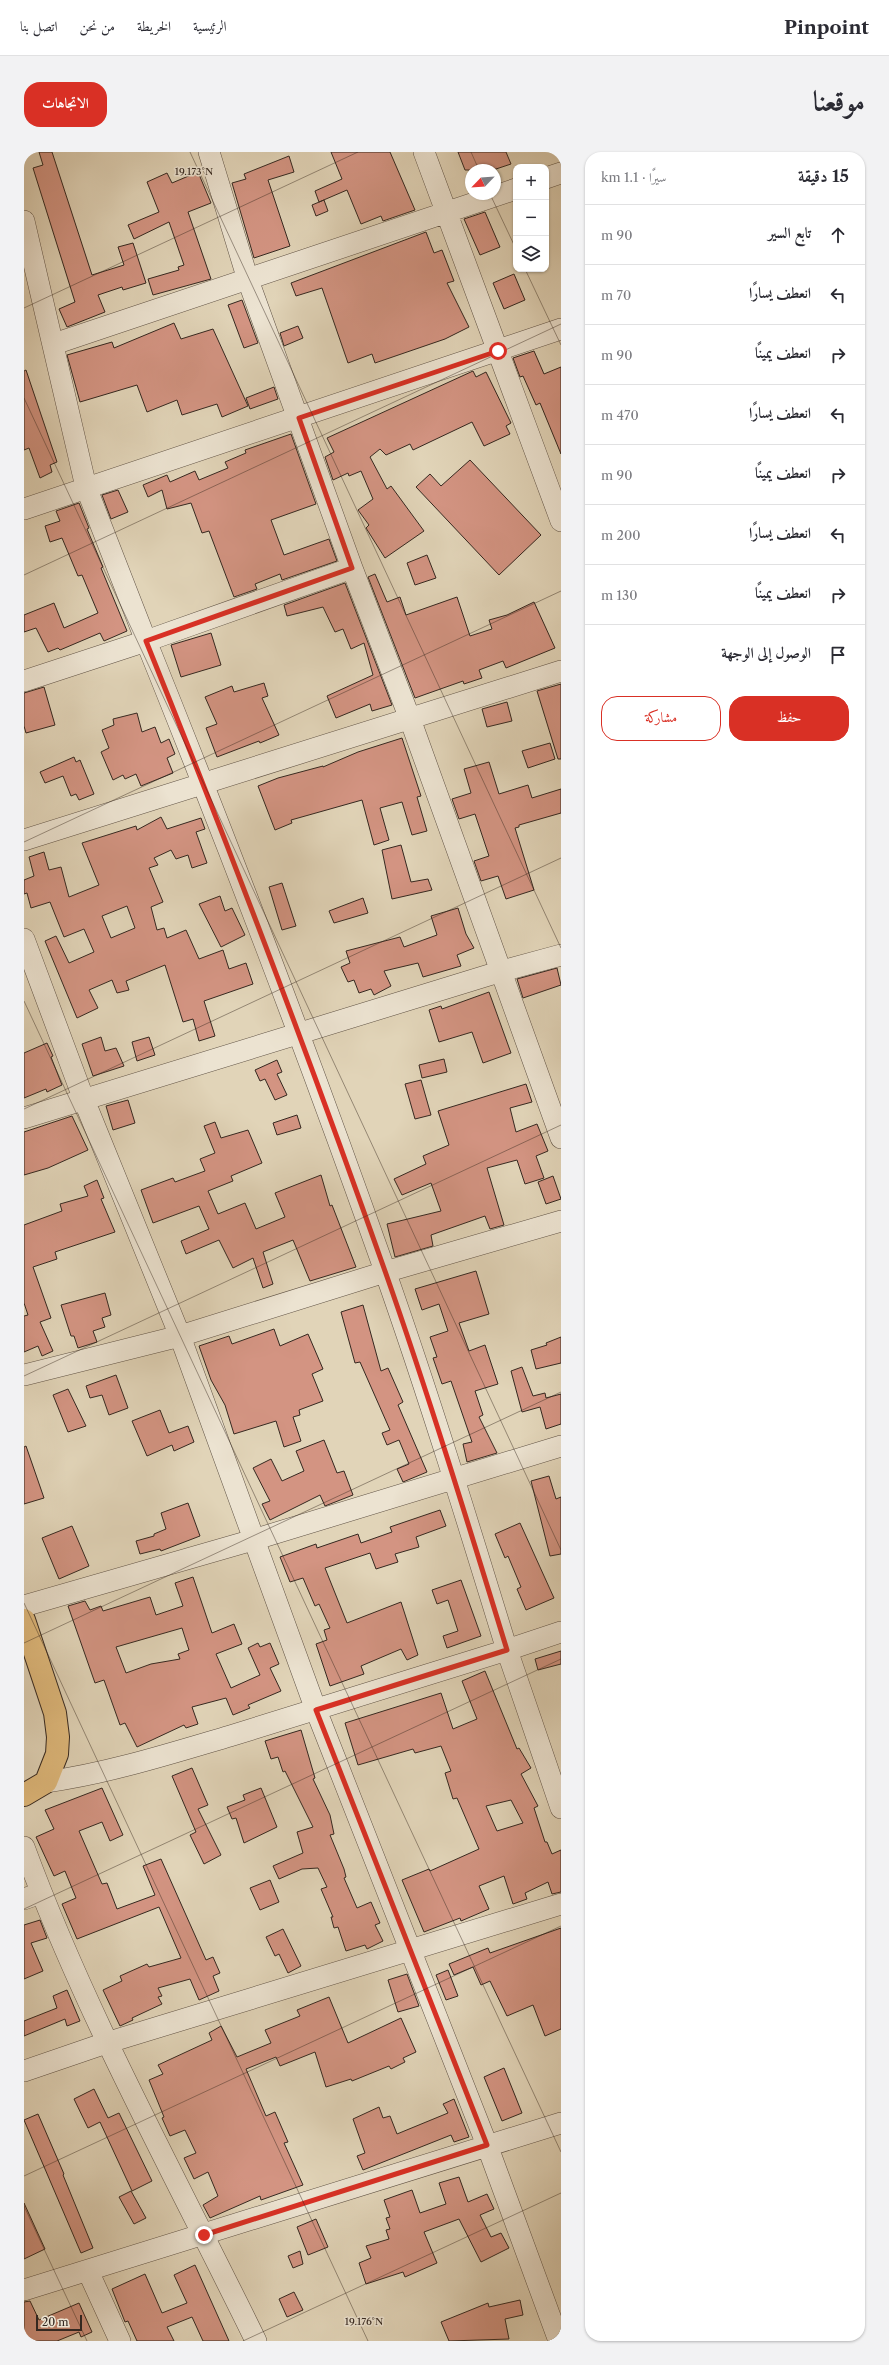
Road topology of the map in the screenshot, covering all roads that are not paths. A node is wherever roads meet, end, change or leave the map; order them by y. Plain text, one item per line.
1 (209, 152) edge
2 (424, 152) edge
3 (561, 173) edge
4 (549, 177) edge
5 (513, 190) edge
6 (445, 214) junction
7 (24, 221) edge
8 (248, 280) junction
9 (561, 329) edge
10 (54, 344) junction
11 (498, 351) junction
12 (299, 418) junction
13 (86, 487) junction
14 (24, 509) edge
15 (561, 521) edge
16 (352, 568) junction
17 (146, 641) junction
18 (561, 671) edge
19 (24, 681) edge
20 (410, 719) junction
21 (204, 783) junction
22 (24, 840) edge
23 (24, 939) edge
24 (561, 955) edge
25 (502, 971) junction
26 (298, 1035) junction
27 (84, 1100) junction
28 (24, 1118) edge
29 (561, 1138) edge
30 (561, 1221) edge
31 (385, 1272) junction
32 (180, 1336) junction
33 (24, 1375) edge
34 (561, 1446) edge
35 (454, 1478) junction
36 (252, 1540) junction
37 (24, 1606) edge
38 (24, 1620) edge
39 (561, 1632) edge
40 (507, 1650) junction
41 (316, 1710) junction
42 (46, 1782) junction
43 (24, 1795) edge
44 (561, 1808) edge
45 (24, 1847) edge
46 (33, 1896) edge
47 (561, 1904) edge
48 (411, 1951) junction
49 (106, 2043) junction
50 (24, 2071) edge
51 (561, 2123) edge
52 (487, 2145) junction
53 (204, 2235) junction
54 (88, 2271) junction
55 (24, 2290) edge
56 (120, 2341) edge
57 (256, 2341) edge
58 (559, 2341) edge

1 - 8 street
2 - 6 street
3 - 4 street
5 - 6 street
6 - 8 street
6 - 11 street
7 - 10 street
8 - 10 street
8 - 12 street
9 - 11 street
10 - 13 street
11 - 12 street
11 - 15 street
12 - 13 street
12 - 16 street
13 - 14 street
13 - 17 street
16 - 17 street
16 - 20 street
17 - 19 street
17 - 21 street
18 - 20 street
20 - 21 street
20 - 25 street
21 - 22 street
21 - 26 street
23 - 27 street
24 - 25 street
25 - 26 street
25 - 29 street
26 - 27 street
26 - 31 street
27 - 28 street
27 - 32 street
30 - 31 street
31 - 32 street
31 - 35 street
32 - 33 street
32 - 36 street
34 - 35 street
35 - 36 street
35 - 40 street
36 - 37 street
36 - 41 street
38 - 42 main road
39 - 40 street
40 - 41 street
40 - 44 street
41 - 42 street
41 - 48 street
42 - 43 main road
45 - 46 street
46 - 49 street
47 - 48 street
48 - 49 street
48 - 52 street
49 - 50 street
49 - 53 street
51 - 52 street
52 - 53 street
52 - 58 street
53 - 54 street
53 - 57 street
54 - 55 street
54 - 56 street

